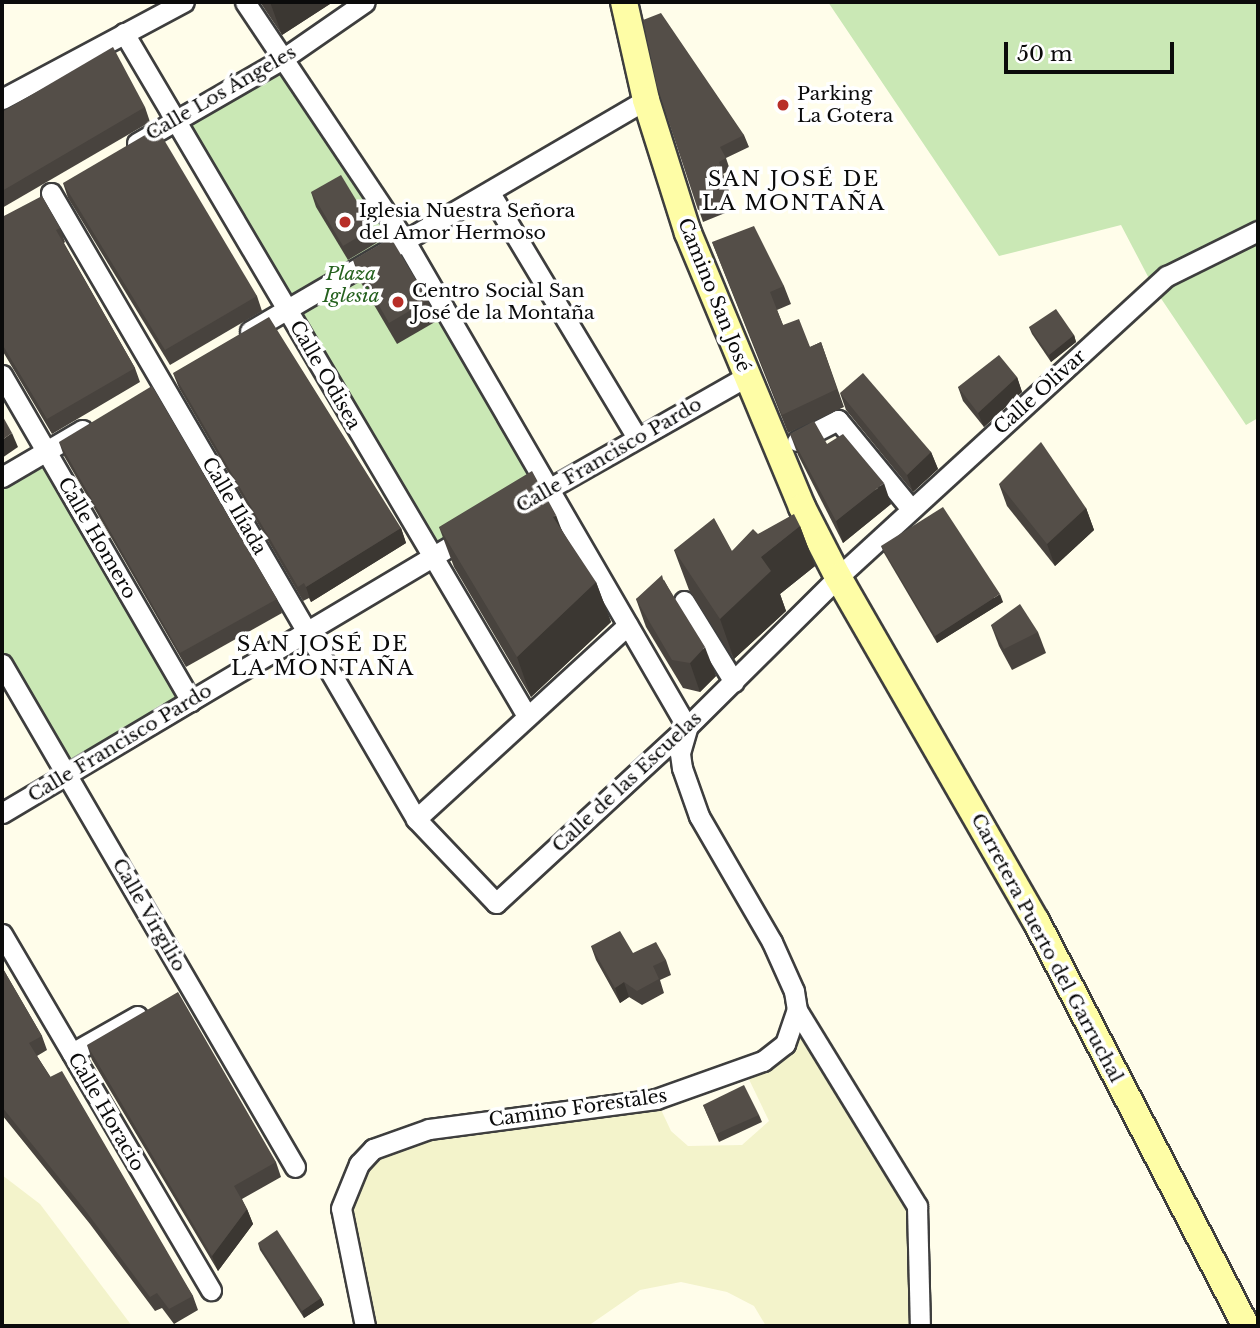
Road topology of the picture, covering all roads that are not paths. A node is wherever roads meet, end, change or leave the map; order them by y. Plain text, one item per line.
1 (184, 2) edge
2 (245, 2) edge
3 (365, 2) edge
4 (624, 2) edge
5 (124, 33) junction
6 (284, 58) junction
7 (2, 99) edge
8 (646, 100) junction
9 (175, 120) junction
10 (119, 153) edge
11 (73, 180) edge
12 (51, 193) junction
13 (490, 193) junction
14 (31, 205) edge
15 (1258, 231) edge
16 (405, 241) junction
17 (287, 310) junction
18 (230, 343) edge
19 (184, 370) edge
20 (2, 375) edge
21 (747, 376) junction
22 (162, 383) junction
23 (138, 397) edge
24 (104, 417) edge
25 (637, 438) junction
26 (46, 451) junction
27 (778, 452) junction
28 (2, 477) edge
29 (549, 488) junction
30 (911, 509) junction
31 (432, 557) junction
32 (838, 577) junction
33 (684, 601) edge
34 (628, 625) junction
35 (307, 632) junction
36 (2, 664) edge
37 (734, 682) junction
38 (191, 701) junction
39 (527, 716) junction
40 (687, 727) junction
41 (66, 775) junction
42 (2, 813) edge
43 (416, 819) junction
44 (2, 934) edge
45 (190, 986) junction
46 (797, 1010) junction
47 (72, 1053) junction
48 (295, 1167) dead end
49 (211, 1290) dead end
50 (365, 1326) edge
51 (920, 1326) edge
52 (1246, 1326) edge

1 - 5 street
2 - 6 street
3 - 6 street, Calle Los Ángeles
4 - 8 main road, Camino San José
5 - 7 street
5 - 9 street, Calle Odisea
6 - 9 street, Calle Los Ángeles
6 - 16 street
8 - 13 street
8 - 21 main road, Camino San José
9 - 10 street, Calle Los Ángeles
9 - 17 street, Calle Odisea
11 - 12 street
12 - 14 street
12 - 22 street, Calle Ilíada
13 - 16 street
13 - 25 street
15 - 30 street, Calle Olivar
16 - 17 street
16 - 29 street
17 - 18 street
17 - 31 street, Calle Odisea
19 - 22 street
20 - 26 street, Calle Homero
21 - 25 street, Calle Francisco Pardo
21 - 27 main road, Camino San José
22 - 23 street
22 - 35 street, Calle Ilíada
24 - 26 street
25 - 29 street, Calle Francisco Pardo
26 - 28 street
26 - 38 street, Calle Homero
27 - 30 street
27 - 32 main road, Camino San José
29 - 31 street, Calle Francisco Pardo
29 - 34 street
30 - 32 street, Calle Olivar
31 - 35 street, Calle Francisco Pardo
31 - 39 street, Calle Odisea
32 - 37 street, Calle de las Escuelas
32 - 52 main road, Carretera Puerto del Garruchal
33 - 37 street
34 - 39 street
34 - 40 street
35 - 38 street, Calle Francisco Pardo
35 - 43 street, Calle Ilíada
36 - 41 street, Calle Virgilio
37 - 40 street, Calle de las Escuelas
38 - 41 street, Calle Francisco Pardo
39 - 43 street
40 - 43 street, Calle de las Escuelas
40 - 46 street
41 - 42 street, Calle Francisco Pardo
41 - 45 street, Calle Virgilio
44 - 47 street, Calle Horacio
45 - 47 street
45 - 48 street, Calle Virgilio
46 - 50 street, Camino Forestales
46 - 51 street
47 - 49 street, Calle Horacio

